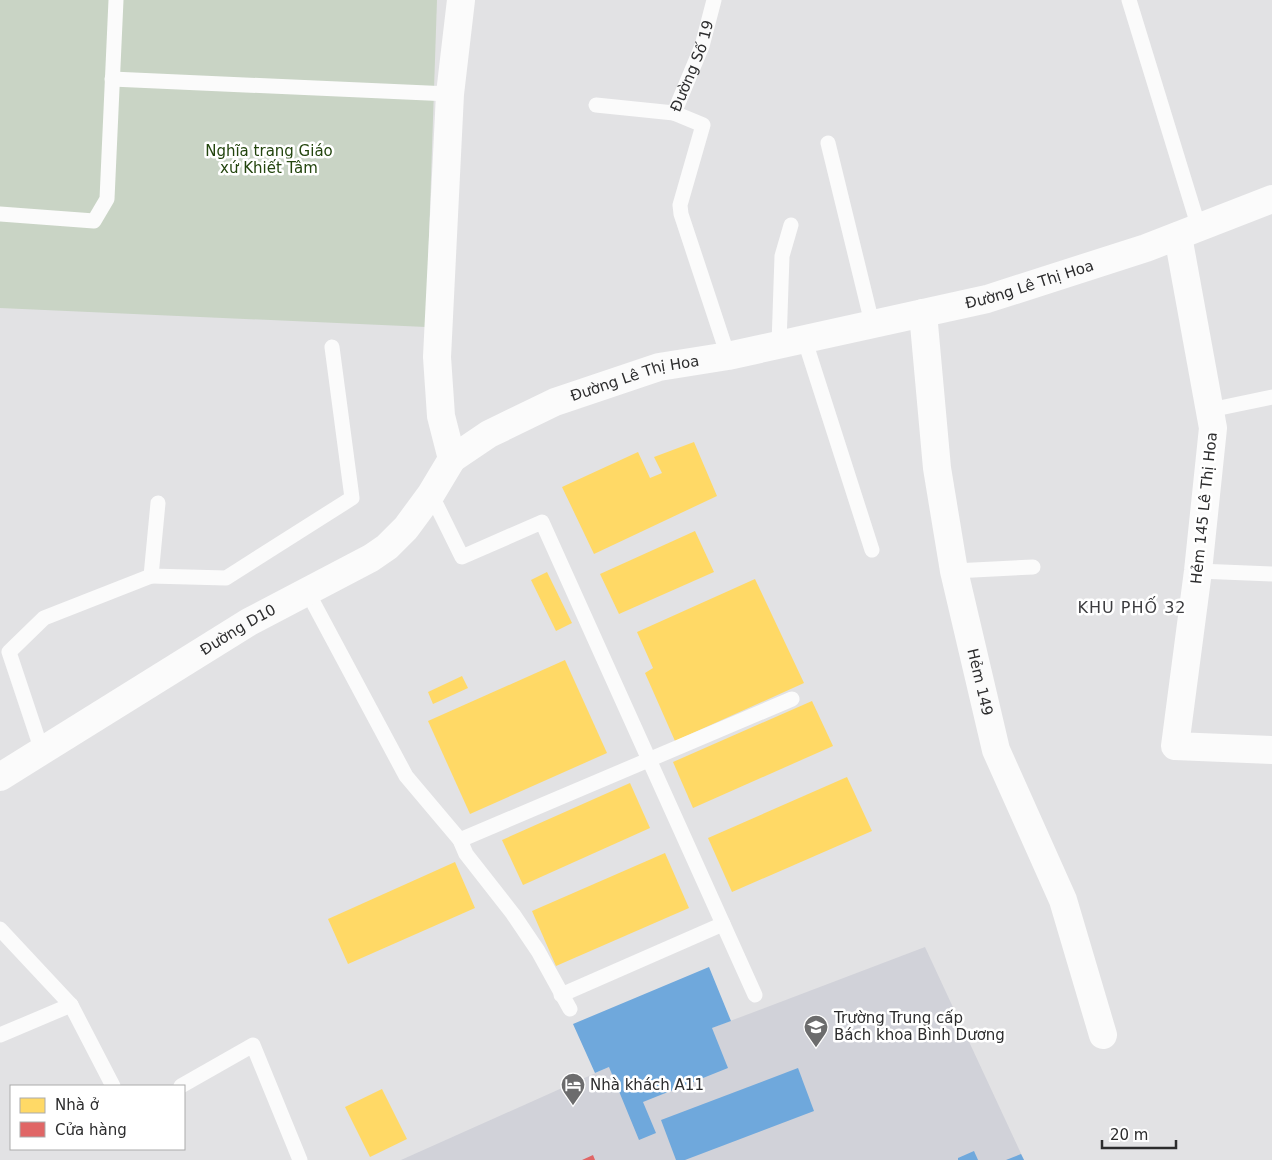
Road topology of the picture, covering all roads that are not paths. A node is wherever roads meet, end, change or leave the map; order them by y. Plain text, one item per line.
1 (116, 0) edge
2 (461, 0) edge
3 (714, 0) edge
4 (1129, 0) edge
5 (112, 79) junction
6 (450, 94) junction
7 (596, 106) dead end
8 (674, 114) junction
9 (828, 143) dead end
10 (1272, 199) edge
11 (0, 214) edge
12 (791, 225) dead end
13 (1189, 232) junction
14 (923, 313) junction
15 (872, 323) junction
16 (791, 341) junction
17 (332, 347) dead end
18 (728, 356) junction
19 (1272, 397) edge
20 (1210, 410) junction
21 (452, 459) junction
22 (431, 494) junction
23 (158, 503) dead end
24 (872, 550) dead end
25 (1033, 567) dead end
26 (954, 571) junction
27 (1198, 571) junction
28 (1272, 574) edge
29 (151, 576) junction
30 (307, 591) junction
31 (792, 699) dead end
32 (1272, 750) edge
33 (42, 751) junction
34 (649, 760) junction
35 (0, 777) edge
36 (460, 840) junction
37 (723, 924) junction
38 (0, 929) edge
39 (561, 995) junction
40 (755, 995) dead end
41 (71, 1005) junction
42 (570, 1009) dead end
43 (0, 1035) edge
44 (1103, 1035) dead end
45 (112, 1085) edge
46 (183, 1085) edge
47 (300, 1160) edge

1 - 5 lane
2 - 6 street
3 - 8 lane, Đường Số 19
4 - 13 lane
5 - 6 lane
5 - 11 lane
6 - 21 street
7 - 8 lane, Đường Số 19
8 - 18 lane
9 - 15 lane
10 - 13 street, Đường Lê Thị Hoa
12 - 16 lane
13 - 14 street, Đường Lê Thị Hoa
13 - 20 street, Hẻm 145 Lê Thị Hoa
14 - 15 street, Đường Lê Thị Hoa
14 - 26 street, Hẻm 149
15 - 16 street, Đường Lê Thị Hoa
16 - 18 street, Đường Lê Thị Hoa
16 - 24 lane
17 - 29 lane
18 - 21 street, Đường Lê Thị Hoa
19 - 20 lane
20 - 27 street, Hẻm 145 Lê Thị Hoa
21 - 22 street, Đường D10
22 - 30 street, Đường D10
22 - 34 lane
23 - 29 lane
25 - 26 lane
26 - 44 street, Hẻm 149
27 - 28 lane
27 - 32 street, Hẻm 145 Lê Thị Hoa
29 - 33 lane
30 - 33 street, Đường D10
30 - 36 lane
31 - 34 lane
33 - 35 street, Đường D10
34 - 36 lane
34 - 37 lane
36 - 39 lane
37 - 39 lane
37 - 40 lane
38 - 41 lane
39 - 42 lane
41 - 43 lane
41 - 45 lane
46 - 47 lane

